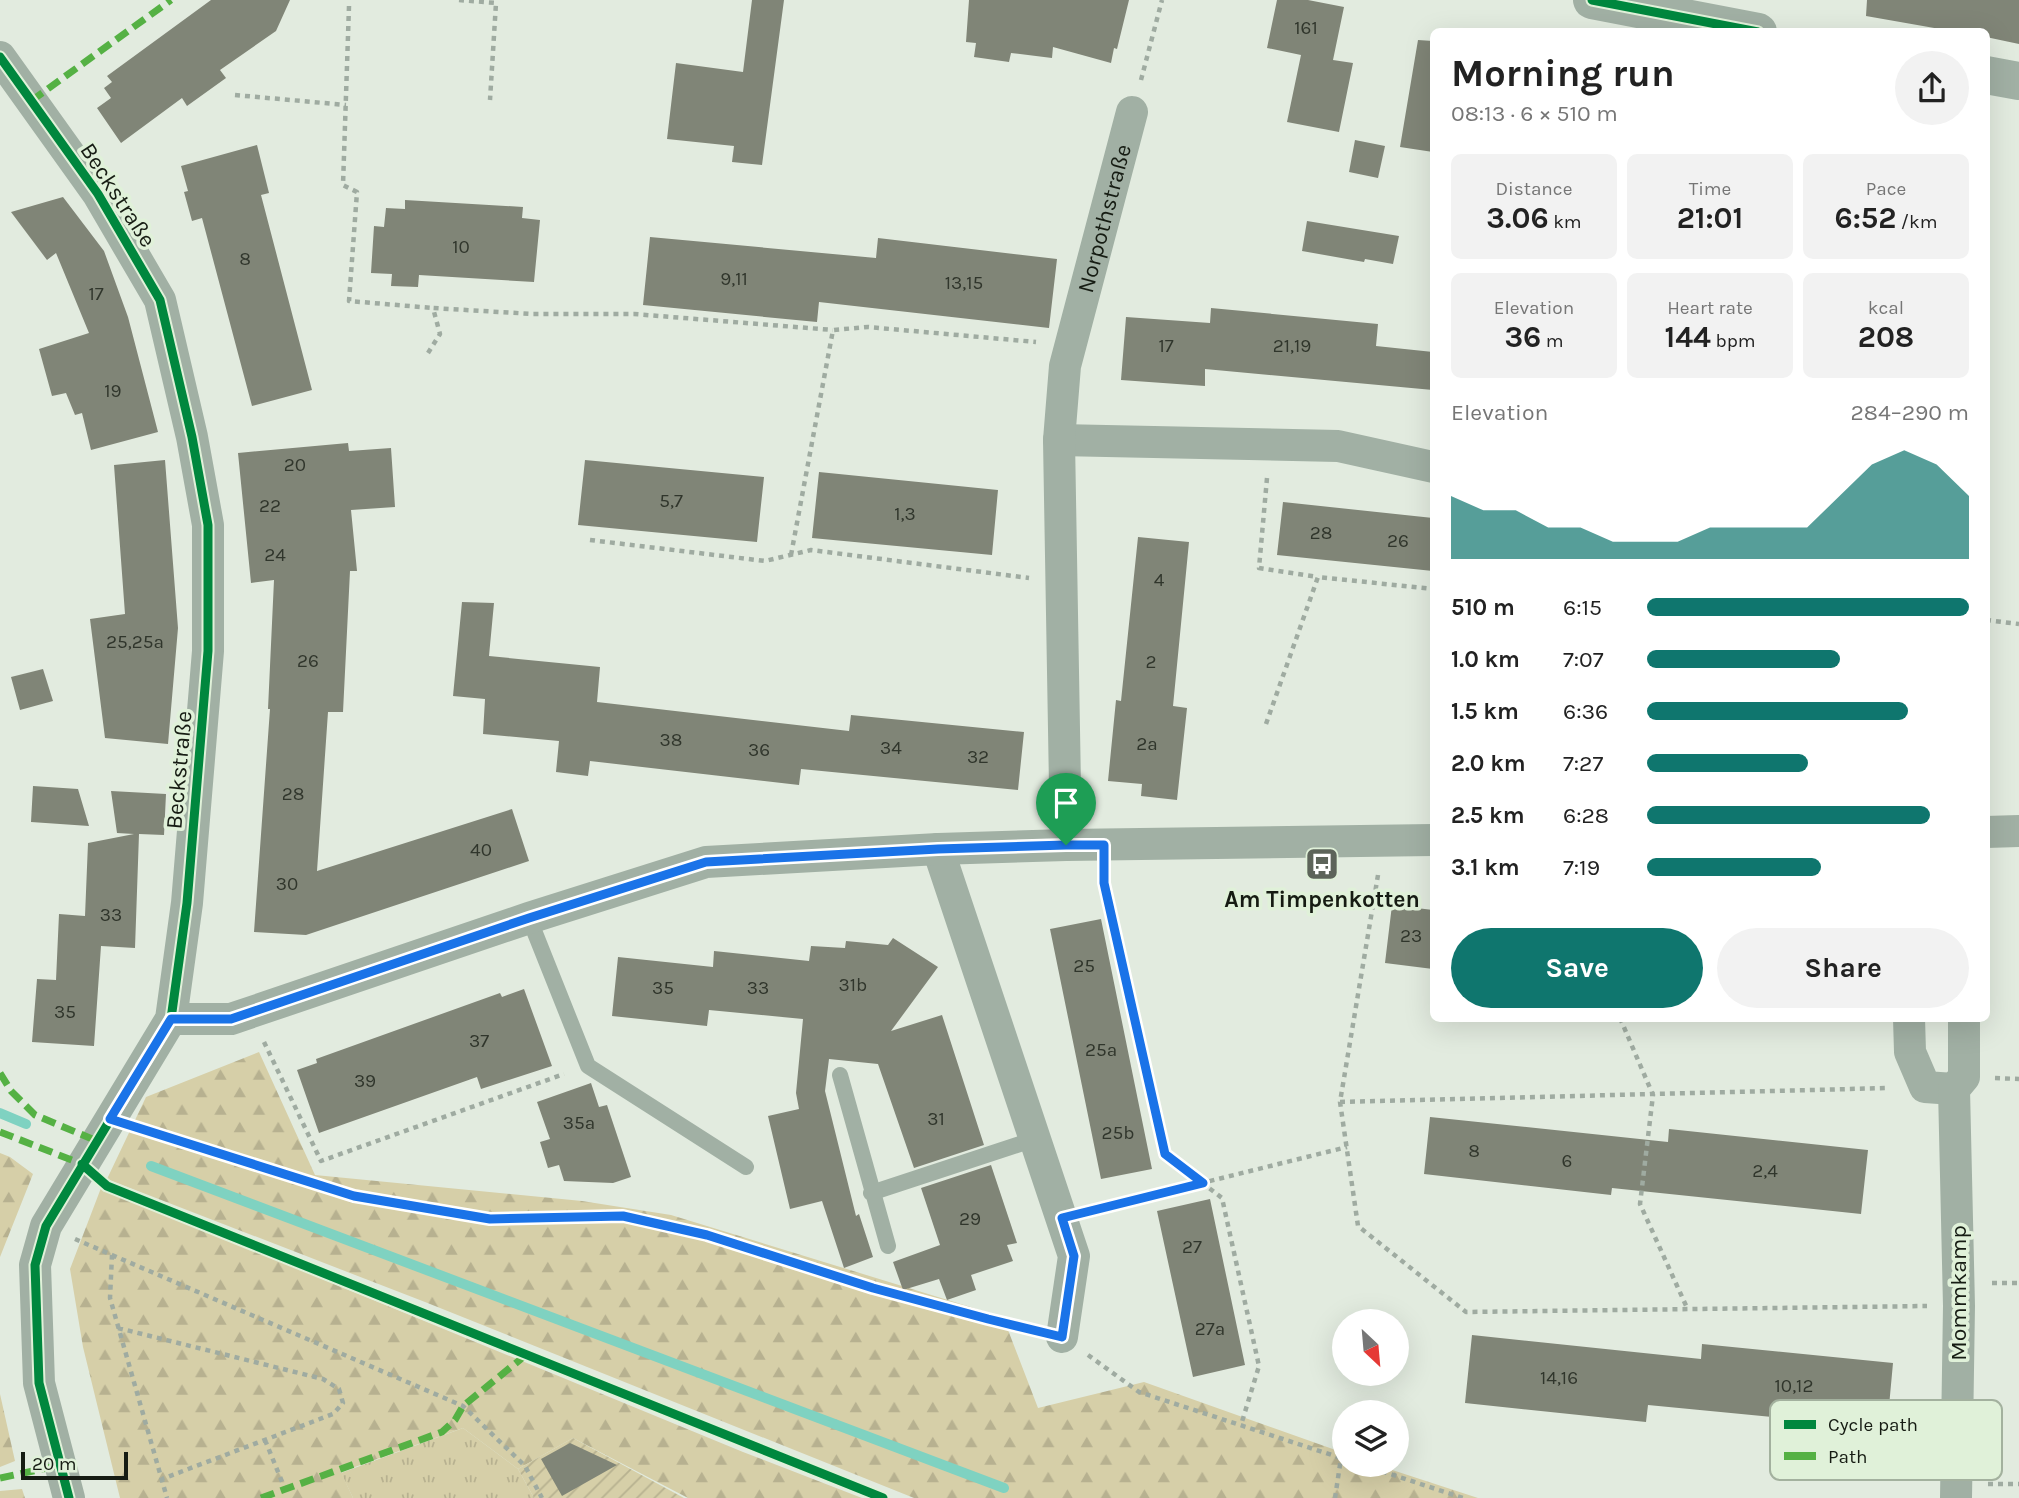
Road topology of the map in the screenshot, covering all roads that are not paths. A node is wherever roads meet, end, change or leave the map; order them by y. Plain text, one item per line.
1 (1592, 0) edge
2 (1737, 28) edge
3 (0, 57) edge
4 (1990, 76) edge
5 (2019, 81) edge
6 (1132, 112) road end
7 (1059, 440) junction
8 (1430, 466) edge
9 (2019, 831) edge
10 (1990, 832) edge
11 (1430, 840) edge
12 (1066, 845) junction
13 (938, 849) junction
14 (529, 918) junction
15 (171, 1019) junction
16 (1909, 1022) edge
17 (1964, 1022) edge
18 (840, 1075) dead end
19 (1940, 1088) junction
20 (1035, 1139) junction
21 (746, 1167) dead end
22 (871, 1193) junction
23 (888, 1246) dead end
24 (1062, 1337) road end
25 (1958, 1400) edge
26 (1956, 1480) edge
27 (69, 1498) edge
28 (1956, 1498) edge

1 - 2 street
3 - 15 street, Beckstraße
4 - 5 street
6 - 7 street, Norpothstraße
7 - 8 street
7 - 12 street, Norpothstraße
9 - 10 street
11 - 12 street
12 - 13 street
13 - 14 street
13 - 20 street
14 - 15 street
14 - 21 lane
15 - 27 street, Beckstraße
16 - 19 street, Mommkamp
17 - 19 street, Mommkamp
18 - 22 lane
19 - 25 street, Mommkamp
20 - 22 lane
20 - 24 street
22 - 23 lane
26 - 28 street, Mommkamp

